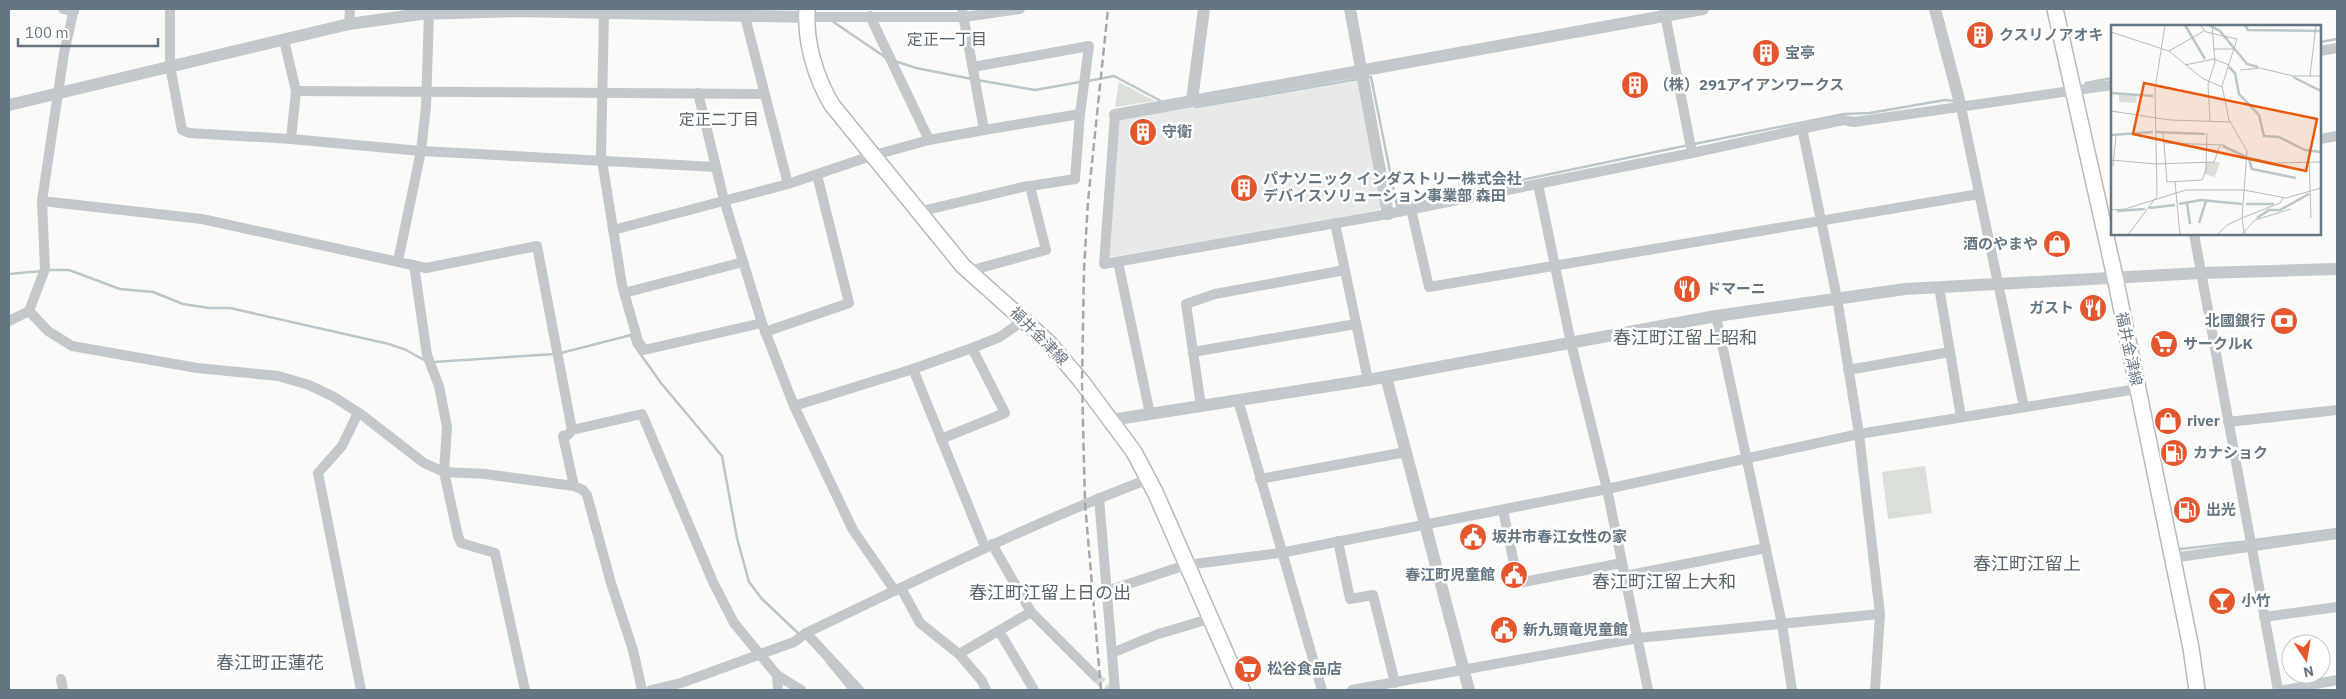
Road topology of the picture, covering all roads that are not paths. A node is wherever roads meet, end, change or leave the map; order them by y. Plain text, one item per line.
1 (70, 9) edge
2 (170, 9) edge
3 (350, 9) edge
4 (1020, 9) edge
5 (1204, 9) edge
6 (1350, 9) edge
7 (1703, 9) edge
8 (1935, 9) edge
9 (2055, 9) edge
10 (516, 10) edge
11 (744, 11) edge
12 (1665, 12) edge
13 (429, 13) junction
14 (604, 13) junction
15 (806, 13) edge
16 (963, 13) edge
17 (870, 16) junction
18 (349, 24) junction
19 (284, 40) junction
20 (2337, 48) edge
21 (2321, 50) edge
22 (170, 66) junction
23 (973, 67) junction
24 (1361, 70) junction
25 (2111, 85) edge
26 (427, 90) junction
27 (296, 91) junction
28 (2074, 91) junction
29 (601, 92) junction
30 (59, 93) junction
31 (698, 93) junction
32 (764, 94) junction
33 (1192, 100) junction
34 (9, 105) edge
35 (1960, 107) junction
36 (1080, 114) junction
37 (1115, 115) joint
38 (1802, 128) junction
39 (984, 130) junction
40 (2337, 136) edge
41 (291, 138) junction
42 (2321, 139) edge
43 (929, 140) junction
44 (421, 151) junction
45 (1692, 153) junction
46 (871, 156) junction
47 (602, 162) junction
48 (716, 167) junction
49 (817, 175) junction
50 (788, 184) junction
51 (1538, 184) junction
52 (1027, 186) dead end
53 (1979, 194) junction
54 (724, 200) junction
55 (42, 201) junction
56 (1411, 209) junction
57 (918, 212) junction
58 (1388, 214) junction
59 (1821, 220) junction
60 (1335, 223) junction
61 (613, 230) junction
62 (2194, 235) edge
63 (398, 261) junction
64 (743, 262) junction
65 (1118, 262) junction
66 (414, 265) junction
67 (1555, 266) junction
68 (2337, 269) edge
69 (1345, 270) junction
70 (968, 271) junction
71 (2201, 273) junction
72 (2115, 277) junction
73 (1998, 284) junction
74 (1939, 287) junction
75 (624, 293) junction
76 (1837, 298) junction
77 (29, 311) junction
78 (1716, 316) junction
79 (1025, 319) junction
80 (9, 321) edge
81 (1356, 324) junction
82 (764, 327) junction
83 (1570, 343) junction
84 (972, 348) junction
85 (1193, 352) junction
86 (1950, 352) junction
87 (913, 369) junction
88 (1848, 370) junction
89 (1386, 377) junction
90 (1368, 380) junction
91 (2137, 389) junction
92 (1238, 400) junction
93 (794, 406) junction
94 (1201, 406) junction
95 (2024, 407) junction
96 (2337, 410) edge
97 (358, 413) junction
98 (1150, 414) junction
99 (1961, 418) junction
100 (1111, 420) junction
101 (2228, 422) junction
102 (572, 430) junction
103 (1859, 434) junction
104 (941, 439) junction
105 (1406, 452) junction
106 (1748, 458) junction
107 (444, 472) junction
108 (1260, 479) junction
109 (1149, 480) junction
110 (574, 486) junction
111 (1607, 490) junction
112 (1098, 498) junction
113 (1503, 510) junction
114 (1425, 524) junction
115 (2337, 534) edge
116 (1338, 542) junction
117 (988, 545) junction
118 (2251, 546) junction
119 (1766, 548) junction
120 (1280, 552) junction
121 (2172, 558) junction
122 (1622, 563) junction
123 (1186, 565) junction
124 (1625, 576) junction
125 (898, 589) junction
126 (1107, 591) junction
127 (2337, 607) edge
128 (1032, 612) junction
129 (1880, 614) junction
130 (2264, 617) junction
131 (1209, 618) junction
132 (1782, 624) junction
133 (999, 630) junction
134 (806, 633) junction
135 (1638, 638) junction
136 (1112, 652) junction
137 (761, 654) junction
138 (959, 654) junction
139 (1464, 671) junction
140 (777, 675) junction
141 (1095, 676) tunnel mouth
142 (61, 678) dead end
143 (2337, 680) edge
144 (1395, 683) junction
145 (63, 690) edge
146 (360, 690) edge
147 (525, 690) edge
148 (642, 690) edge
149 (651, 690) edge
150 (778, 690) edge
151 (802, 690) edge
152 (859, 690) edge
153 (986, 690) edge
154 (1034, 690) edge
155 (1115, 690) edge
156 (1242, 690) edge
157 (1322, 690) edge
158 (1352, 690) edge
159 (1469, 690) edge
160 (1648, 690) edge
161 (1792, 690) edge
162 (1875, 690) edge
163 (2197, 690) edge
164 (2278, 690) edge
165 (2285, 690) edge

1 - 30 street
2 - 22 street
3 - 18 street
4 - 16 street
5 - 33 street
6 - 24 street
7 - 12 street
8 - 35 street
9 - 28 main road, 福井金津線
10 - 13 street
10 - 14 street
11 - 14 street
11 - 15 street
11 - 32 street
12 - 24 street
12 - 45 street
13 - 18 street
13 - 26 street
14 - 29 street
15 - 17 street
15 - 46 main road, 福井金津線
16 - 17 street
16 - 23 street
17 - 43 street
18 - 19 street
19 - 22 street
19 - 27 street
20 - 21 street
22 - 30 street
22 - 41 street
23 - 36 street
23 - 39 street
24 - 33 street
24 - 58 street
25 - 28 street
26 - 27 street
26 - 29 street
26 - 44 street
27 - 41 street
28 - 35 street
28 - 72 main road, 福井金津線
29 - 31 street
29 - 47 street
30 - 34 street
30 - 55 street
31 - 32 street
31 - 48 street
32 - 50 street
33 - 37 street
35 - 38 street
35 - 53 street
36 - 39 street
36 - 70 street
37 - 65 street
38 - 45 street
38 - 59 street
39 - 43 street
40 - 42 street
41 - 44 street
43 - 46 street
44 - 47 street
44 - 63 street
45 - 51 street
46 - 49 street
46 - 57 main road, 福井金津線
47 - 48 street
47 - 61 street
48 - 54 street
49 - 50 street
49 - 82 street
50 - 54 street
51 - 56 street
51 - 67 street
52 - 57 street
53 - 59 street
53 - 73 street
54 - 61 street
54 - 64 street
55 - 63 street
55 - 77 street
56 - 58 street
56 - 67 street
57 - 70 main road, 福井金津線
58 - 60 street
59 - 67 street
59 - 76 street
60 - 65 street
60 - 69 street
61 - 75 street
62 - 71 street
63 - 66 street
64 - 75 street
64 - 82 street
65 - 98 street
66 - 102 street
66 - 107 street
67 - 83 street
68 - 71 street
69 - 81 street
69 - 85 street
70 - 79 main road, 福井金津線
71 - 72 street
71 - 101 street
72 - 73 street
72 - 91 main road, 福井金津線
73 - 74 street
73 - 95 street
74 - 76 street
74 - 86 street
75 - 82 street
76 - 78 street
76 - 88 street
77 - 80 street
77 - 97 street
78 - 83 street
78 - 106 street
79 - 84 street
79 - 100 main road, 福井金津線
81 - 85 street
81 - 90 street
82 - 93 street
83 - 89 street
83 - 111 street
84 - 87 street
84 - 104 street
85 - 94 street
86 - 88 street
86 - 99 street
87 - 93 street
87 - 104 street
88 - 103 street
89 - 90 street
89 - 105 street
90 - 92 street
91 - 95 street
91 - 121 main road, 福井金津線
92 - 94 street
92 - 108 street
93 - 125 street
94 - 98 street
95 - 99 street
96 - 101 street
97 - 107 street
97 - 146 street
98 - 100 street
99 - 103 street
100 - 109 main road, 福井金津線
101 - 118 street
102 - 110 street
102 - 137 street
103 - 106 street
103 - 129 street
104 - 117 street
105 - 108 street
105 - 114 street
106 - 111 street
106 - 119 street
107 - 110 street
107 - 147 street
108 - 120 street
109 - 112 street
109 - 123 main road, 福井金津線
110 - 148 street
111 - 113 street
111 - 122 street
112 - 117 street
112 - 126 street
113 - 114 street
113 - 122 street
114 - 116 street
114 - 139 street
115 - 118 street
116 - 120 street
116 - 144 street
117 - 125 street
117 - 128 street
118 - 121 street
118 - 130 street
119 - 124 street
119 - 132 street
120 - 123 street
120 - 157 street
121 - 163 main road, 福井金津線
122 - 124 street
123 - 126 street
123 - 131 main road, 福井金津線
124 - 135 street
125 - 134 street
125 - 138 street
126 - 136 street
127 - 130 street
128 - 133 street
128 - 141 street
129 - 132 street
129 - 162 street
130 - 164 street
131 - 136 street
131 - 156 main road, 福井金津線
132 - 135 street
132 - 161 street
133 - 138 street
133 - 154 street
134 - 137 street
134 - 152 street
135 - 139 street
135 - 160 street
136 - 155 street
137 - 140 street
137 - 149 street
138 - 153 street
139 - 144 street
139 - 159 street
140 - 150 street
140 - 151 street
142 - 145 street
143 - 165 street
144 - 158 street

